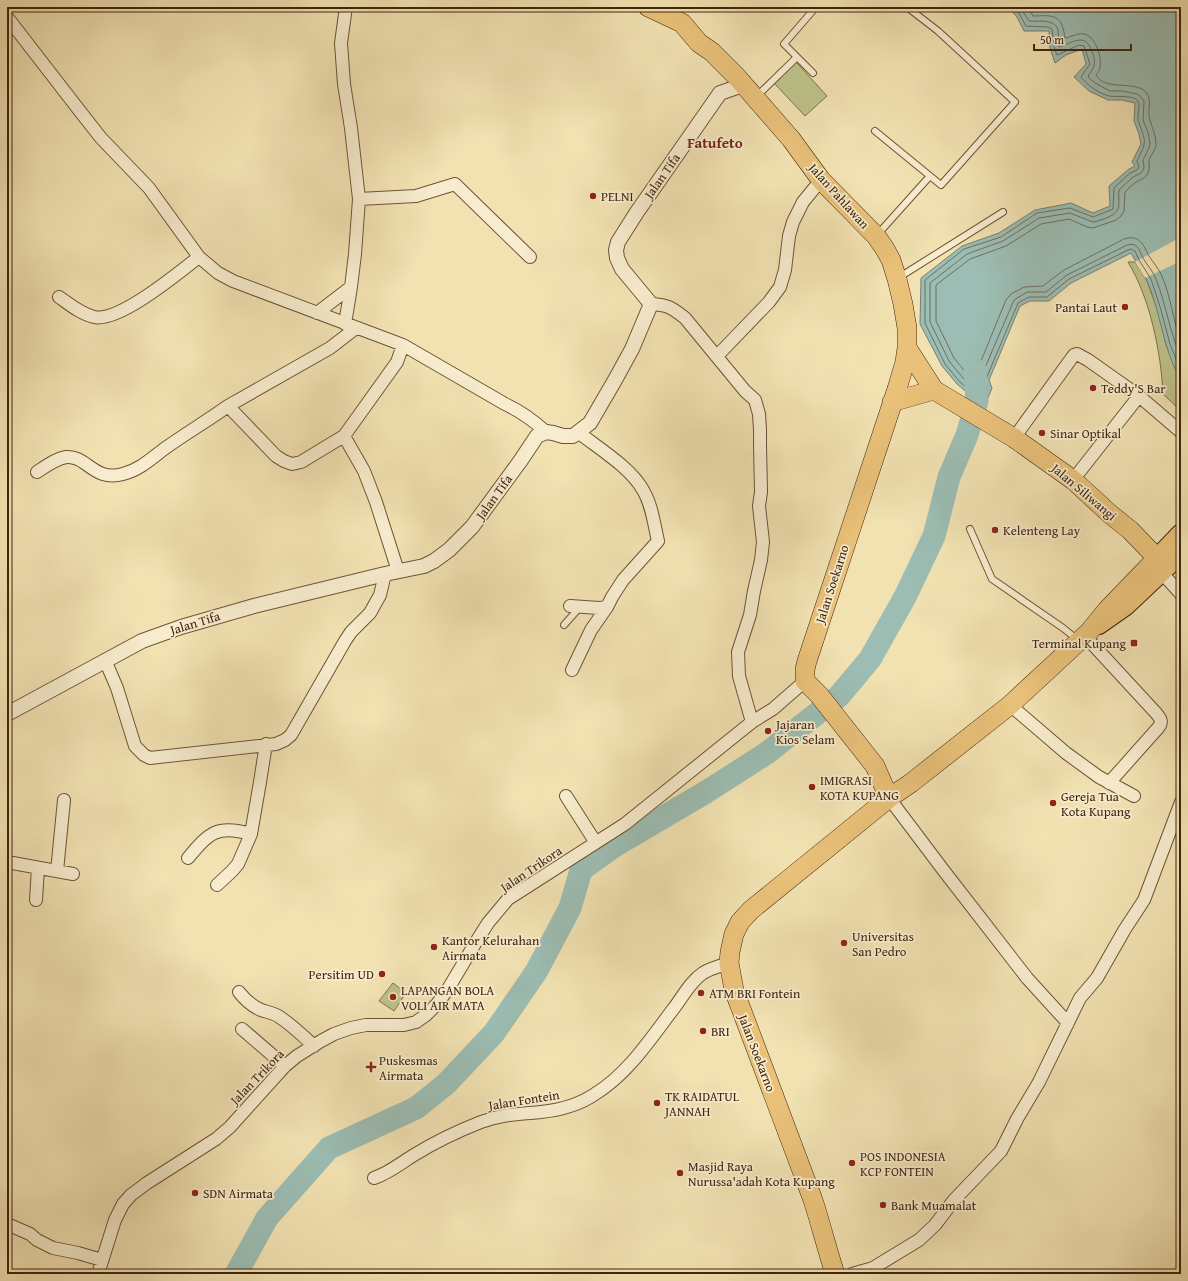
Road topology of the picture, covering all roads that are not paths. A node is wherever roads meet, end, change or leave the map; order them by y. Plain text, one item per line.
1 (346, 7) edge
2 (648, 7) edge
3 (816, 7) edge
4 (908, 7) edge
5 (7, 17) edge
6 (796, 57) junction
7 (813, 73) dead end
8 (749, 92) junction
9 (875, 131) dead end
10 (930, 176) junction
11 (821, 180) junction
12 (359, 199) junction
13 (1003, 212) dead end
14 (876, 236) junction
15 (199, 257) junction
16 (530, 257) dead end
17 (897, 279) junction
18 (352, 287) junction
19 (59, 297) dead end
20 (651, 304) junction
21 (316, 313) junction
22 (350, 326) junction
23 (403, 345) junction
24 (907, 348) junction
25 (717, 356) junction
26 (934, 390) junction
27 (1139, 396) junction
28 (892, 402) junction
29 (228, 406) junction
30 (546, 432) junction
31 (578, 432) junction
32 (1181, 432) edge
33 (344, 436) junction
34 (1014, 438) junction
35 (37, 472) dead end
36 (1073, 480) junction
37 (970, 529) dead end
38 (1181, 533) edge
39 (1181, 554) edge
40 (1159, 566) junction
41 (391, 573) junction
42 (1181, 594) edge
43 (575, 607) joint
44 (608, 607) junction
45 (564, 625) dead end
46 (1084, 636) junction
47 (105, 660) junction
48 (572, 670) dead end
49 (805, 681) junction
50 (1010, 705) junction
51 (7, 714) edge
52 (752, 722) junction
53 (266, 744) junction
54 (1109, 783) junction
55 (566, 796) dead end
56 (1134, 796) dead end
57 (889, 798) junction
58 (64, 800) dead end
59 (1181, 802) edge
60 (251, 834) junction
61 (596, 843) junction
62 (188, 858) dead end
63 (7, 862) edge
64 (38, 868) junction
65 (57, 872) junction
66 (73, 874) dead end
67 (217, 885) dead end
68 (36, 900) dead end
69 (729, 963) junction
70 (240, 992) dead end
71 (1068, 1023) junction
72 (242, 1030) dead end
73 (314, 1046) junction
74 (285, 1066) junction
75 (374, 1178) dead end
76 (7, 1224) edge
77 (102, 1260) junction
78 (98, 1274) edge
79 (836, 1274) edge
80 (852, 1274) edge

1 - 12 street
2 - 8 highway, Jalan Pahlawan
3 - 6 lane
4 - 10 lane
5 - 15 street
6 - 7 lane
6 - 8 lane
8 - 11 highway, Jalan Pahlawan
8 - 20 street, Jalan Tifa
9 - 10 lane
10 - 14 lane
11 - 14 highway, Jalan Pahlawan
11 - 25 street
12 - 16 street
12 - 18 street
13 - 17 lane
14 - 17 highway, Jalan Pahlawan
15 - 19 street
15 - 21 street
17 - 24 highway, Jalan Pahlawan
18 - 21 street
18 - 22 street
20 - 25 street
20 - 31 street
21 - 22 street
22 - 23 street
22 - 29 street
23 - 30 street
23 - 33 street
24 - 26 highway
24 - 28 highway, Jalan Soekarno
25 - 52 street
26 - 28 highway
26 - 34 highway, Jalan Siliwangi
27 - 32 street
27 - 34 street
27 - 36 street
28 - 49 highway, Jalan Soekarno
29 - 33 street
29 - 35 street
30 - 31 street
30 - 41 street, Jalan Tifa
31 - 44 street
33 - 41 street
34 - 36 highway, Jalan Siliwangi
36 - 40 highway, Jalan Siliwangi
37 - 46 lane
38 - 40 main road
39 - 40 main road
40 - 42 street
40 - 46 highway, Jalan Soekarno
41 - 47 street, Jalan Tifa
41 - 53 street
43 - 44 street
43 - 45 lane
44 - 48 street
46 - 50 highway, Jalan Soekarno
46 - 54 street
47 - 51 street, Jalan Tifa
47 - 53 street
49 - 52 street, Jalan Trikora
49 - 57 highway
50 - 54 street
50 - 57 highway, Jalan Soekarno
52 - 61 street, Jalan Trikora
53 - 60 street
54 - 56 street
55 - 61 street
57 - 69 highway, Jalan Soekarno
57 - 71 street
58 - 65 street
59 - 71 street
60 - 62 street
60 - 67 street
61 - 73 street, Jalan Trikora
63 - 64 street
64 - 65 street
64 - 68 street
65 - 66 street
69 - 75 street, Jalan Fontein
69 - 79 highway, Jalan Soekarno
70 - 73 street
71 - 80 street
72 - 74 street
73 - 74 street, Jalan Trikora
74 - 77 street, Jalan Trikora
76 - 77 street
77 - 78 street, Jalan Trikora

